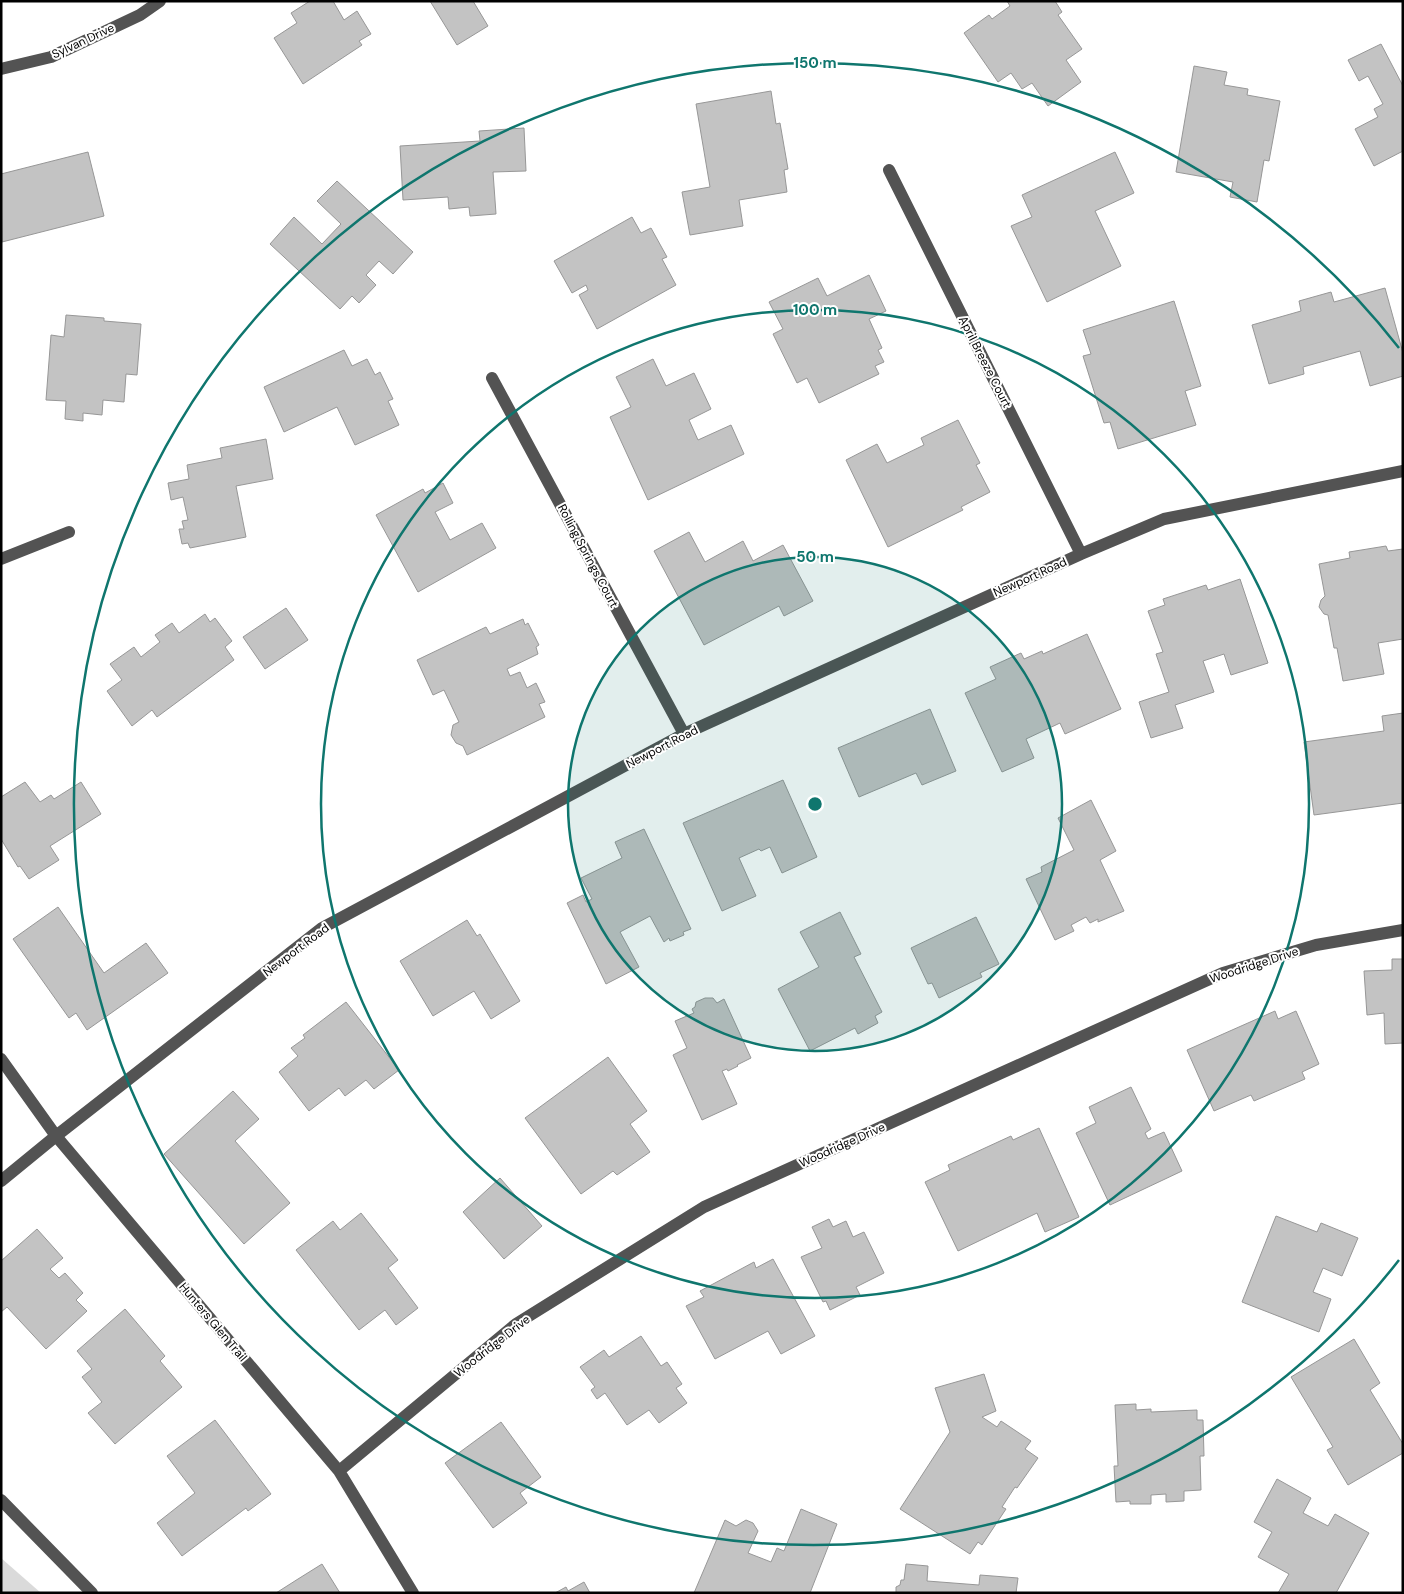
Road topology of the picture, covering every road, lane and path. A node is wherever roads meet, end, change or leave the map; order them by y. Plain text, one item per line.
1 (160, 1) edge
2 (1, 69) edge
3 (889, 170) dead end
4 (492, 378) dead end
5 (1403, 471) edge
6 (69, 532) dead end
7 (1081, 554) junction
8 (1, 559) edge
9 (684, 734) junction
10 (1403, 930) edge
11 (1, 1059) edge
12 (56, 1136) junction
13 (1, 1181) edge
14 (339, 1471) junction
15 (1, 1500) edge
16 (92, 1593) edge
17 (414, 1593) edge

1 - 2 street, Sylvan Drive
3 - 7 street, April Breeze Court
4 - 9 street, Rolling Springs Court
5 - 7 street, Newport Road
6 - 8 street
7 - 9 street, Newport Road
9 - 12 street, Newport Road
10 - 14 street, Woodridge Drive
11 - 12 street, Hunters Glen Trail
12 - 13 street, Newport Road
12 - 14 street, Hunters Glen Trail
14 - 17 street, Hunters Glen Trail
15 - 16 street

